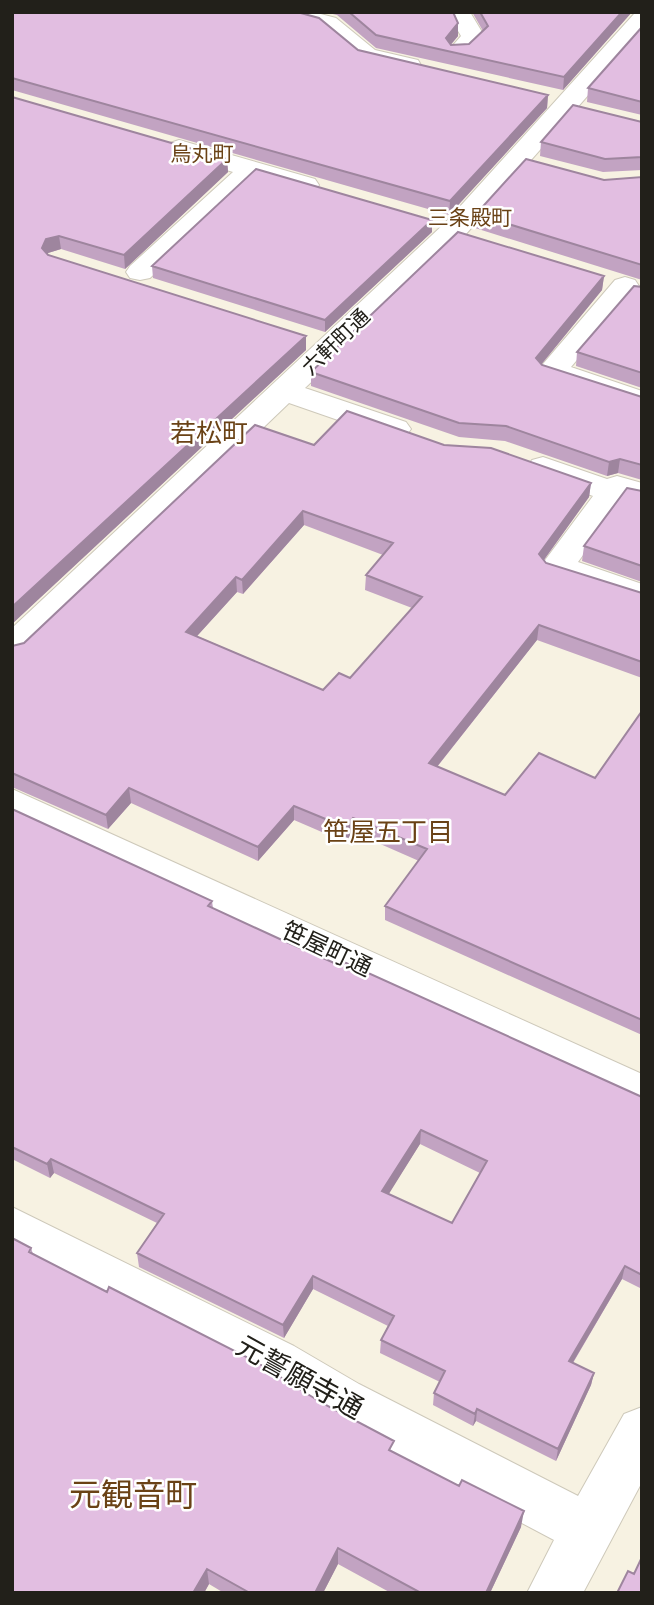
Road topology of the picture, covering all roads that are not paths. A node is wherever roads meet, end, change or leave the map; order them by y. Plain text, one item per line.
1 (284, 12) edge
2 (351, 12) edge
3 (458, 12) edge
4 (642, 19) edge
5 (328, 23) junction
6 (491, 59) edge
7 (434, 71) edge
8 (158, 142) edge
9 (251, 169) junction
10 (327, 191) edge
11 (622, 285) edge
12 (164, 292) edge
13 (285, 391) junction
14 (642, 401) edge
15 (429, 441) edge
16 (517, 458) edge
17 (628, 493) edge
18 (642, 596) edge
19 (12, 648) edge
20 (12, 803) edge
21 (642, 1094) edge
22 (12, 1227) edge
23 (642, 1431) edge
24 (587, 1529) junction
25 (554, 1593) edge

1 - 5 street
2 - 5 street
3 - 6 street
4 - 13 street, 六軒町通
5 - 7 street
8 - 9 street
9 - 10 street
9 - 12 street
11 - 14 street
13 - 15 street
13 - 19 street, 六軒町通
16 - 17 street
17 - 18 street
20 - 21 street, 笹屋町通
22 - 24 street, 元誓願寺通
23 - 24 street
24 - 25 street

